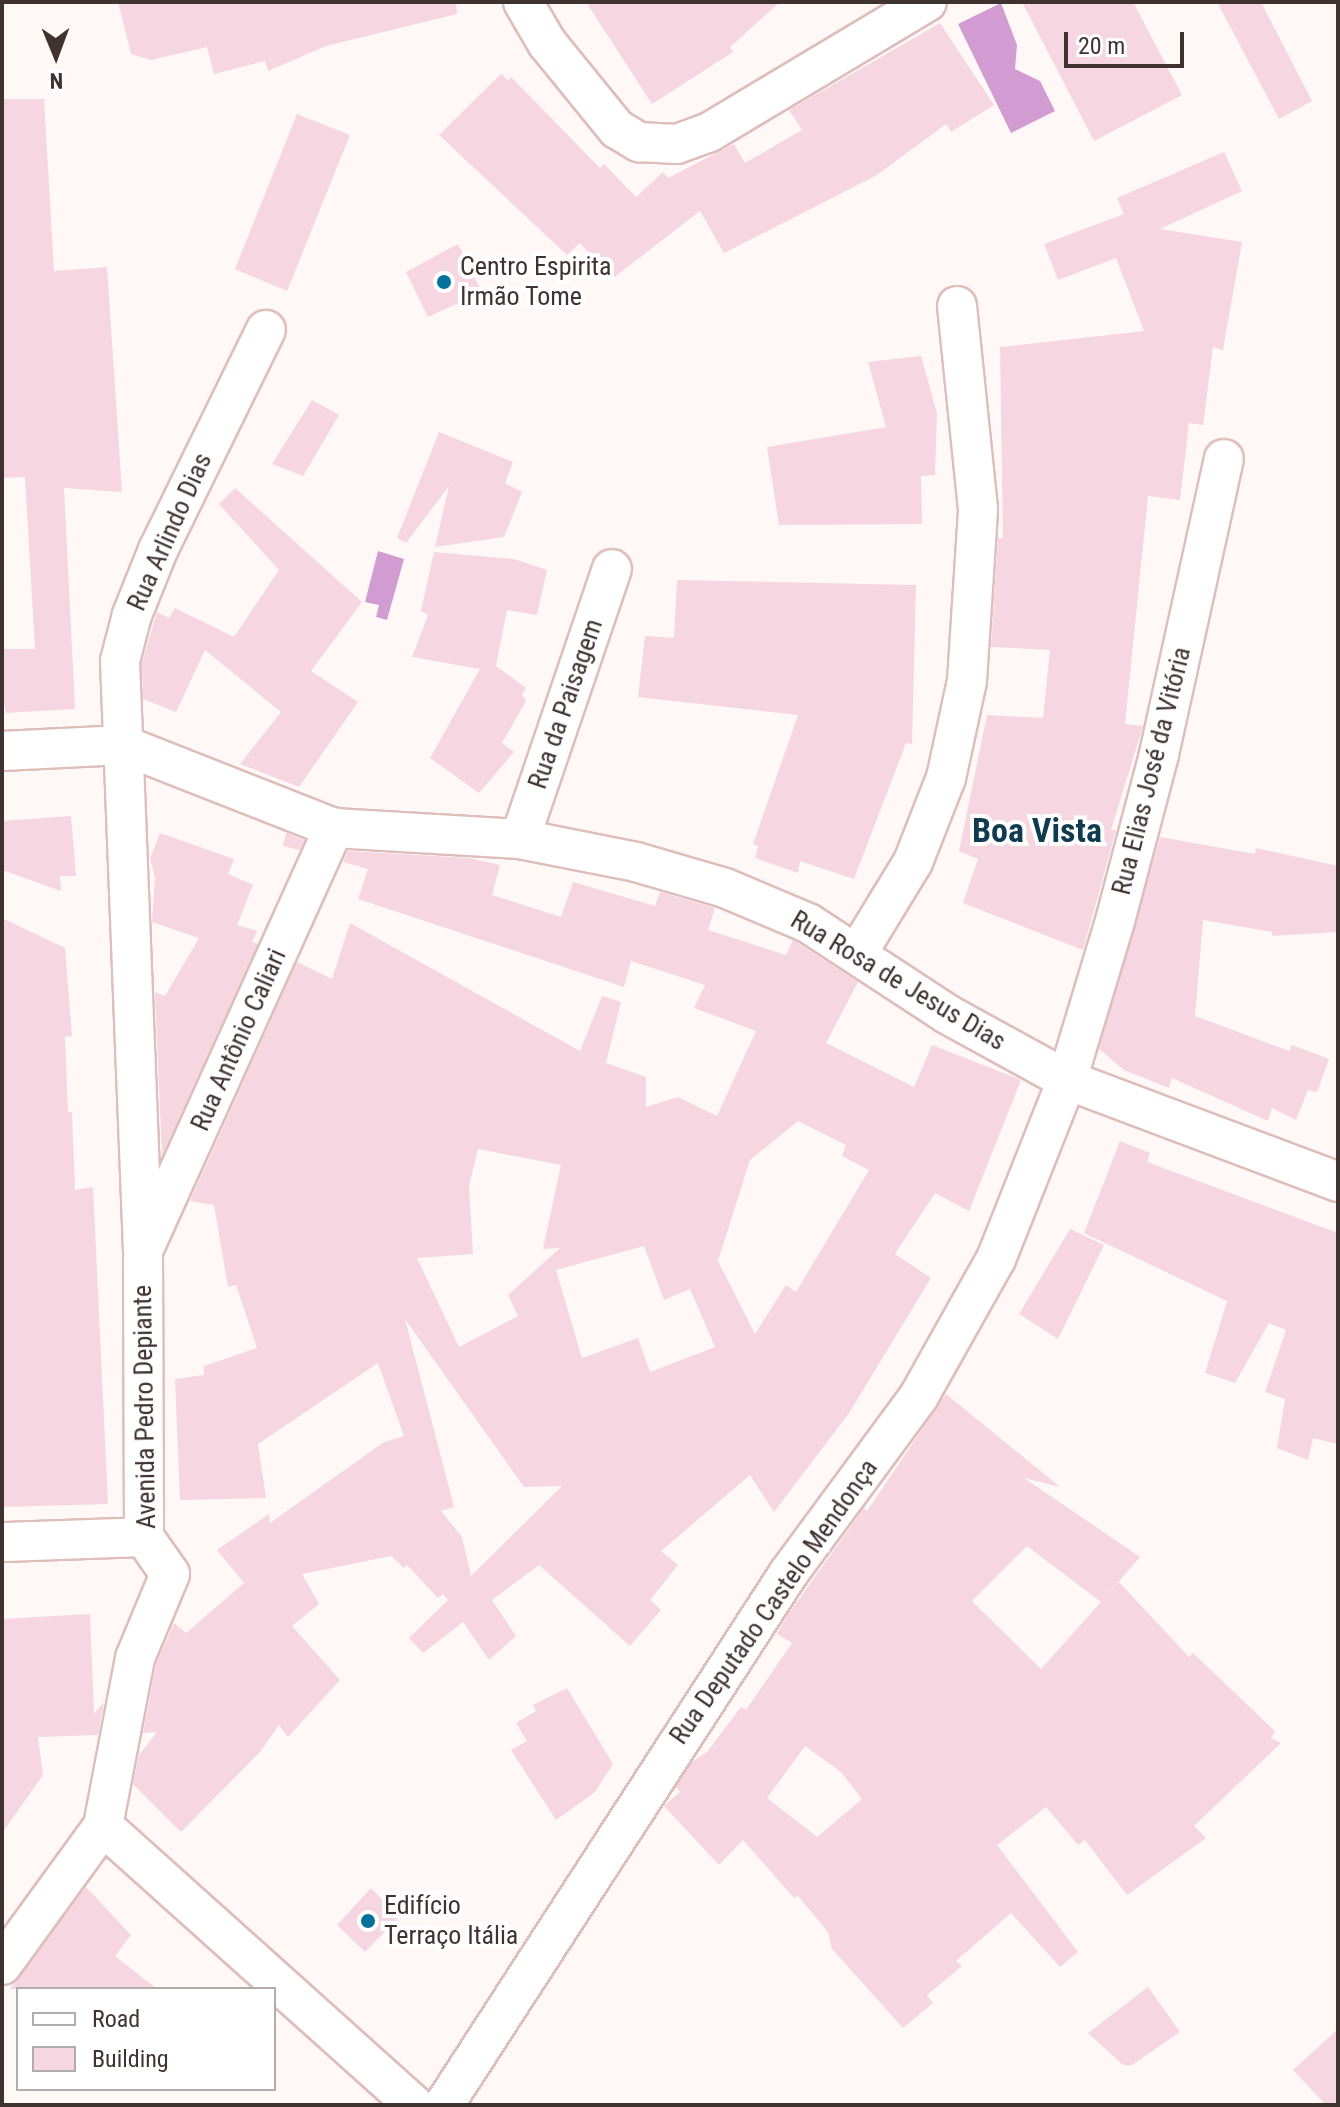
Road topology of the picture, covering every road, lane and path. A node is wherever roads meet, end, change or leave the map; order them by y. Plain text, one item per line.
1 (523, 2) edge
2 (927, 2) edge
3 (957, 306) dead end
4 (266, 330) dead end
5 (1224, 459) dead end
6 (612, 569) dead end
7 (123, 745) junction
8 (2, 751) edge
9 (334, 828) junction
10 (520, 839) junction
11 (858, 952) junction
12 (1067, 1080) junction
13 (1338, 1182) edge
14 (143, 1251) junction
15 (144, 1537) junction
16 (2, 1542) edge
17 (103, 1826) junction
18 (2, 1965) edge
19 (414, 2105) edge
20 (444, 2105) edge

1 - 2 street
3 - 11 street
4 - 7 street, Rua Arlindo Dias
5 - 12 street, Rua Elias José da Vitória
6 - 10 street, Rua da Paisagem
7 - 8 street
7 - 9 street, Rua Rosa de Jesus Dias
7 - 14 street, Avenida Pedro Depiante
9 - 10 street, Rua Rosa de Jesus Dias
9 - 14 street, Rua Antônio Caliari
10 - 11 street, Rua Rosa de Jesus Dias
11 - 12 street, Rua Rosa de Jesus Dias
12 - 13 street, Rua Rosa de Jesus Dias
12 - 20 street, Rua Deputado Castelo Mendonça
14 - 15 street, Avenida Pedro Depiante
15 - 16 street
15 - 17 street, Avenida Pedro Depiante
17 - 18 street
17 - 19 street

